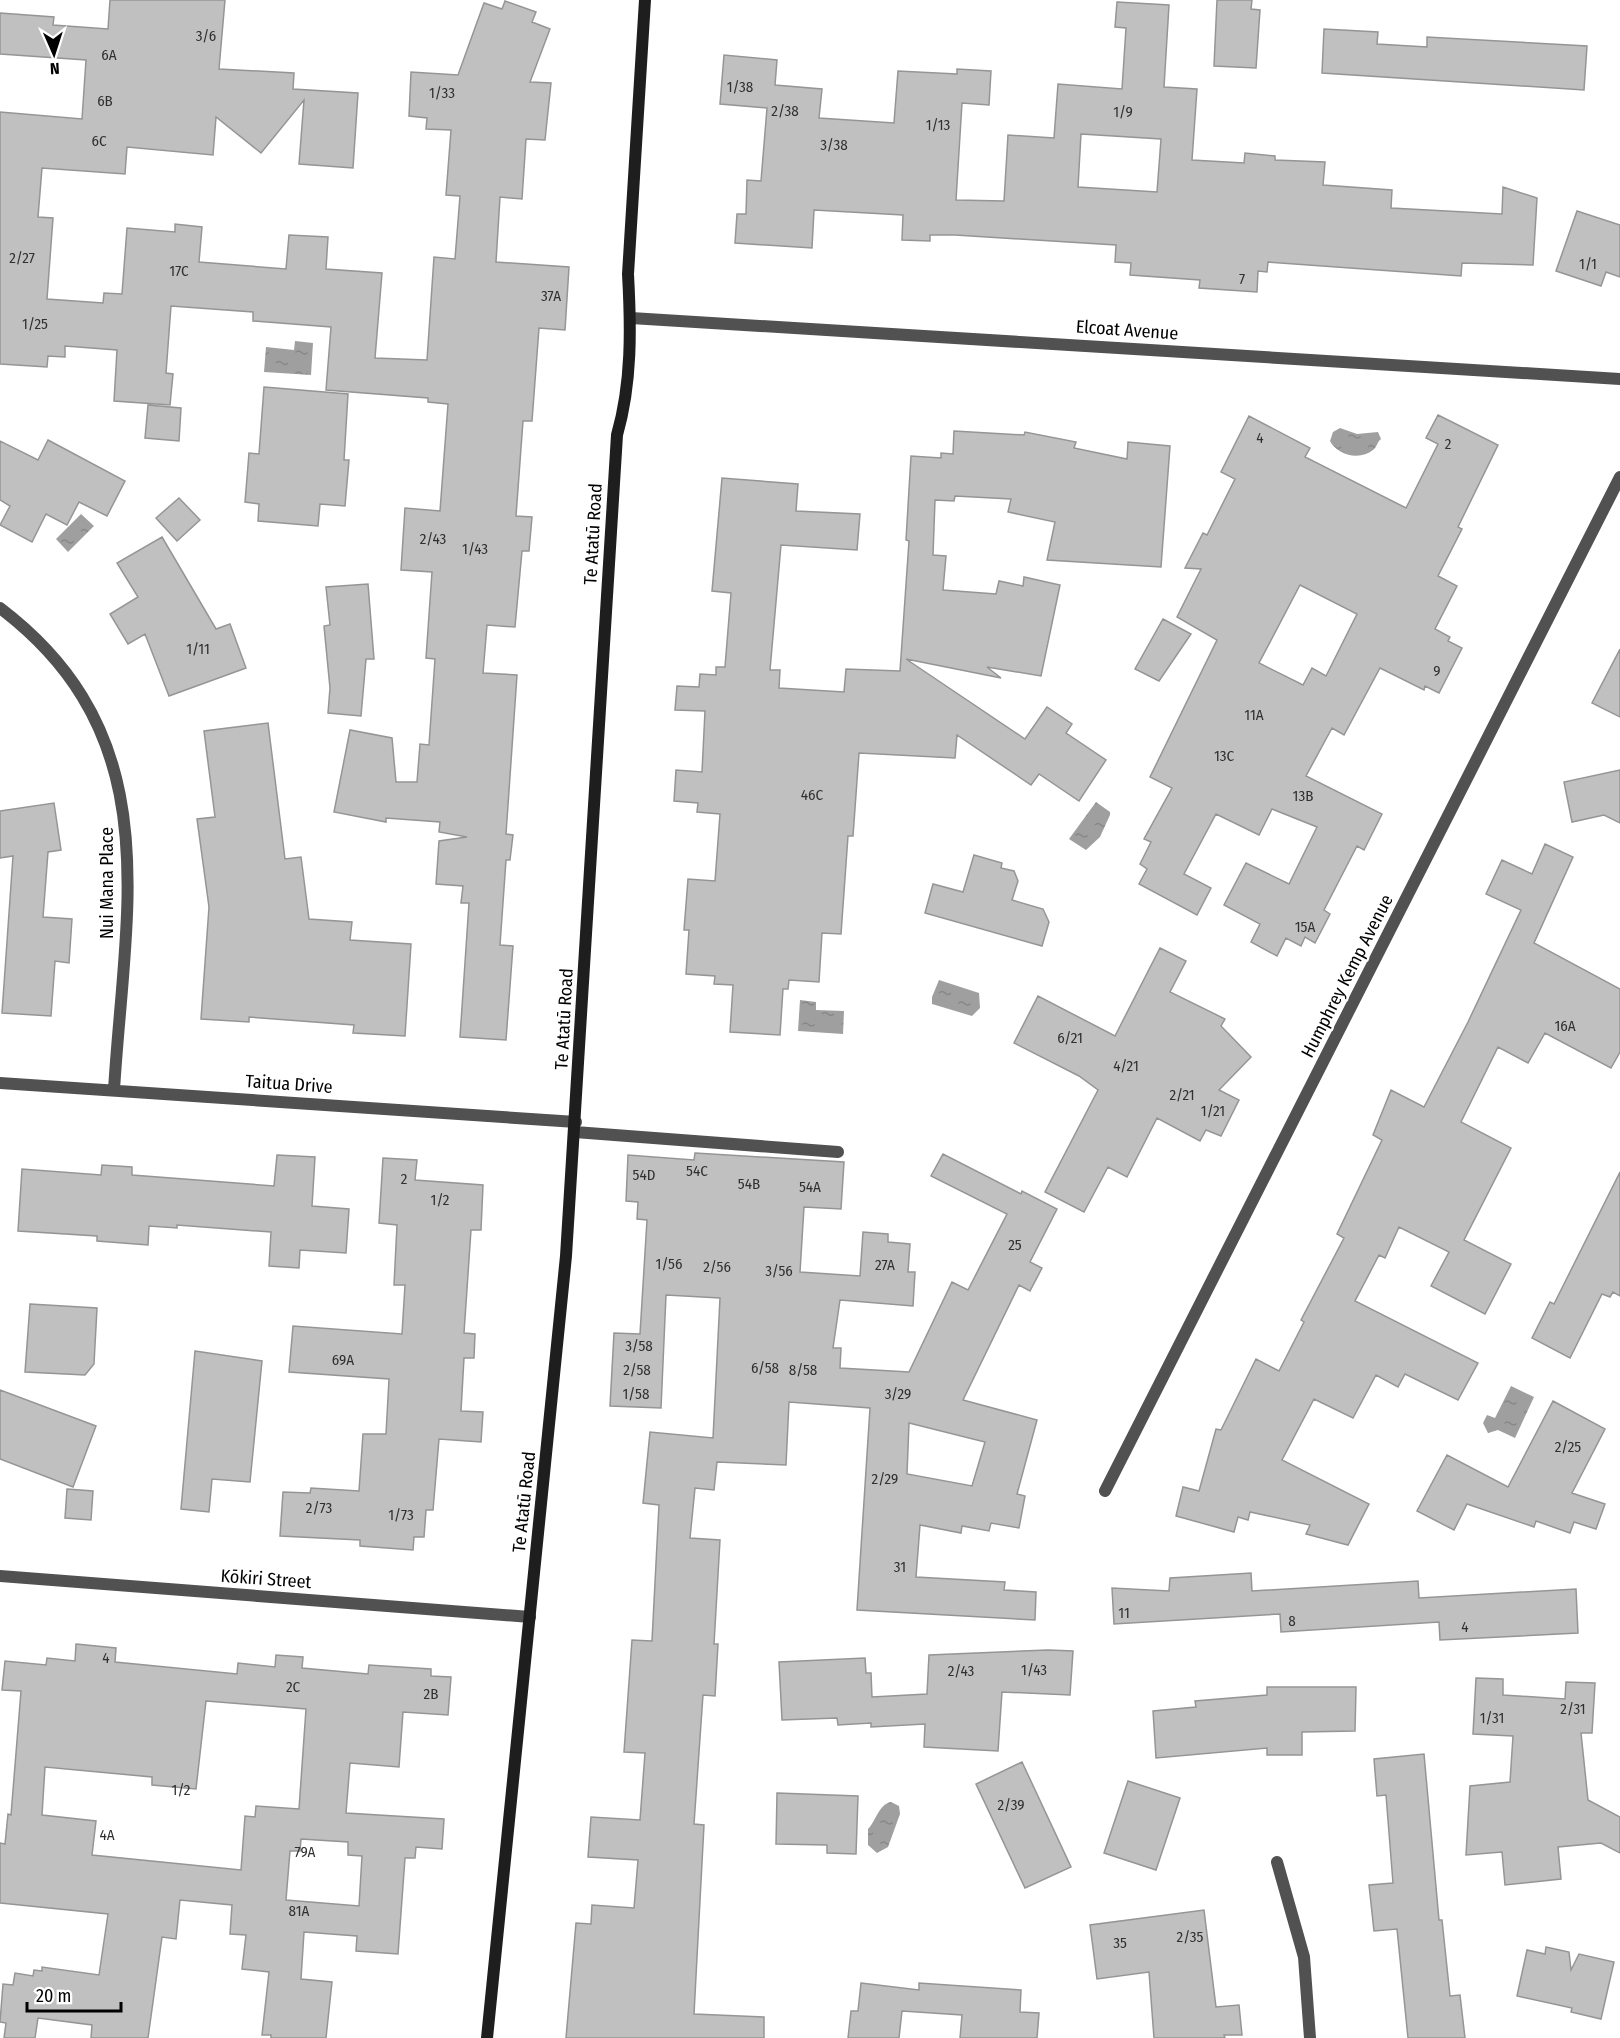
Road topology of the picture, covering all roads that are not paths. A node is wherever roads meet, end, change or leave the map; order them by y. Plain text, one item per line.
1 (645, 0) edge
2 (631, 318) junction
3 (1620, 379) edge
4 (1620, 477) edge
5 (0, 608) edge
6 (0, 1083) edge
7 (114, 1090) junction
8 (575, 1127) junction
9 (838, 1152) dead end
10 (1105, 1491) dead end
11 (0, 1576) edge
12 (530, 1617) junction
13 (1277, 1862) dead end
14 (487, 2038) edge
15 (1310, 2038) edge

1 - 2 main road, Te Atatū Road
2 - 3 street, Elcoat Avenue
2 - 8 main road, Te Atatū Road
4 - 10 street, Humphrey Kemp Avenue
5 - 7 street, Nui Mana Place
6 - 7 street, Taitua Drive
7 - 8 street, Taitua Drive
8 - 9 street, Taitua Drive
8 - 12 main road, Te Atatū Road
11 - 12 street, Kōkiri Street
12 - 14 main road, Te Atatū Road
13 - 15 street

